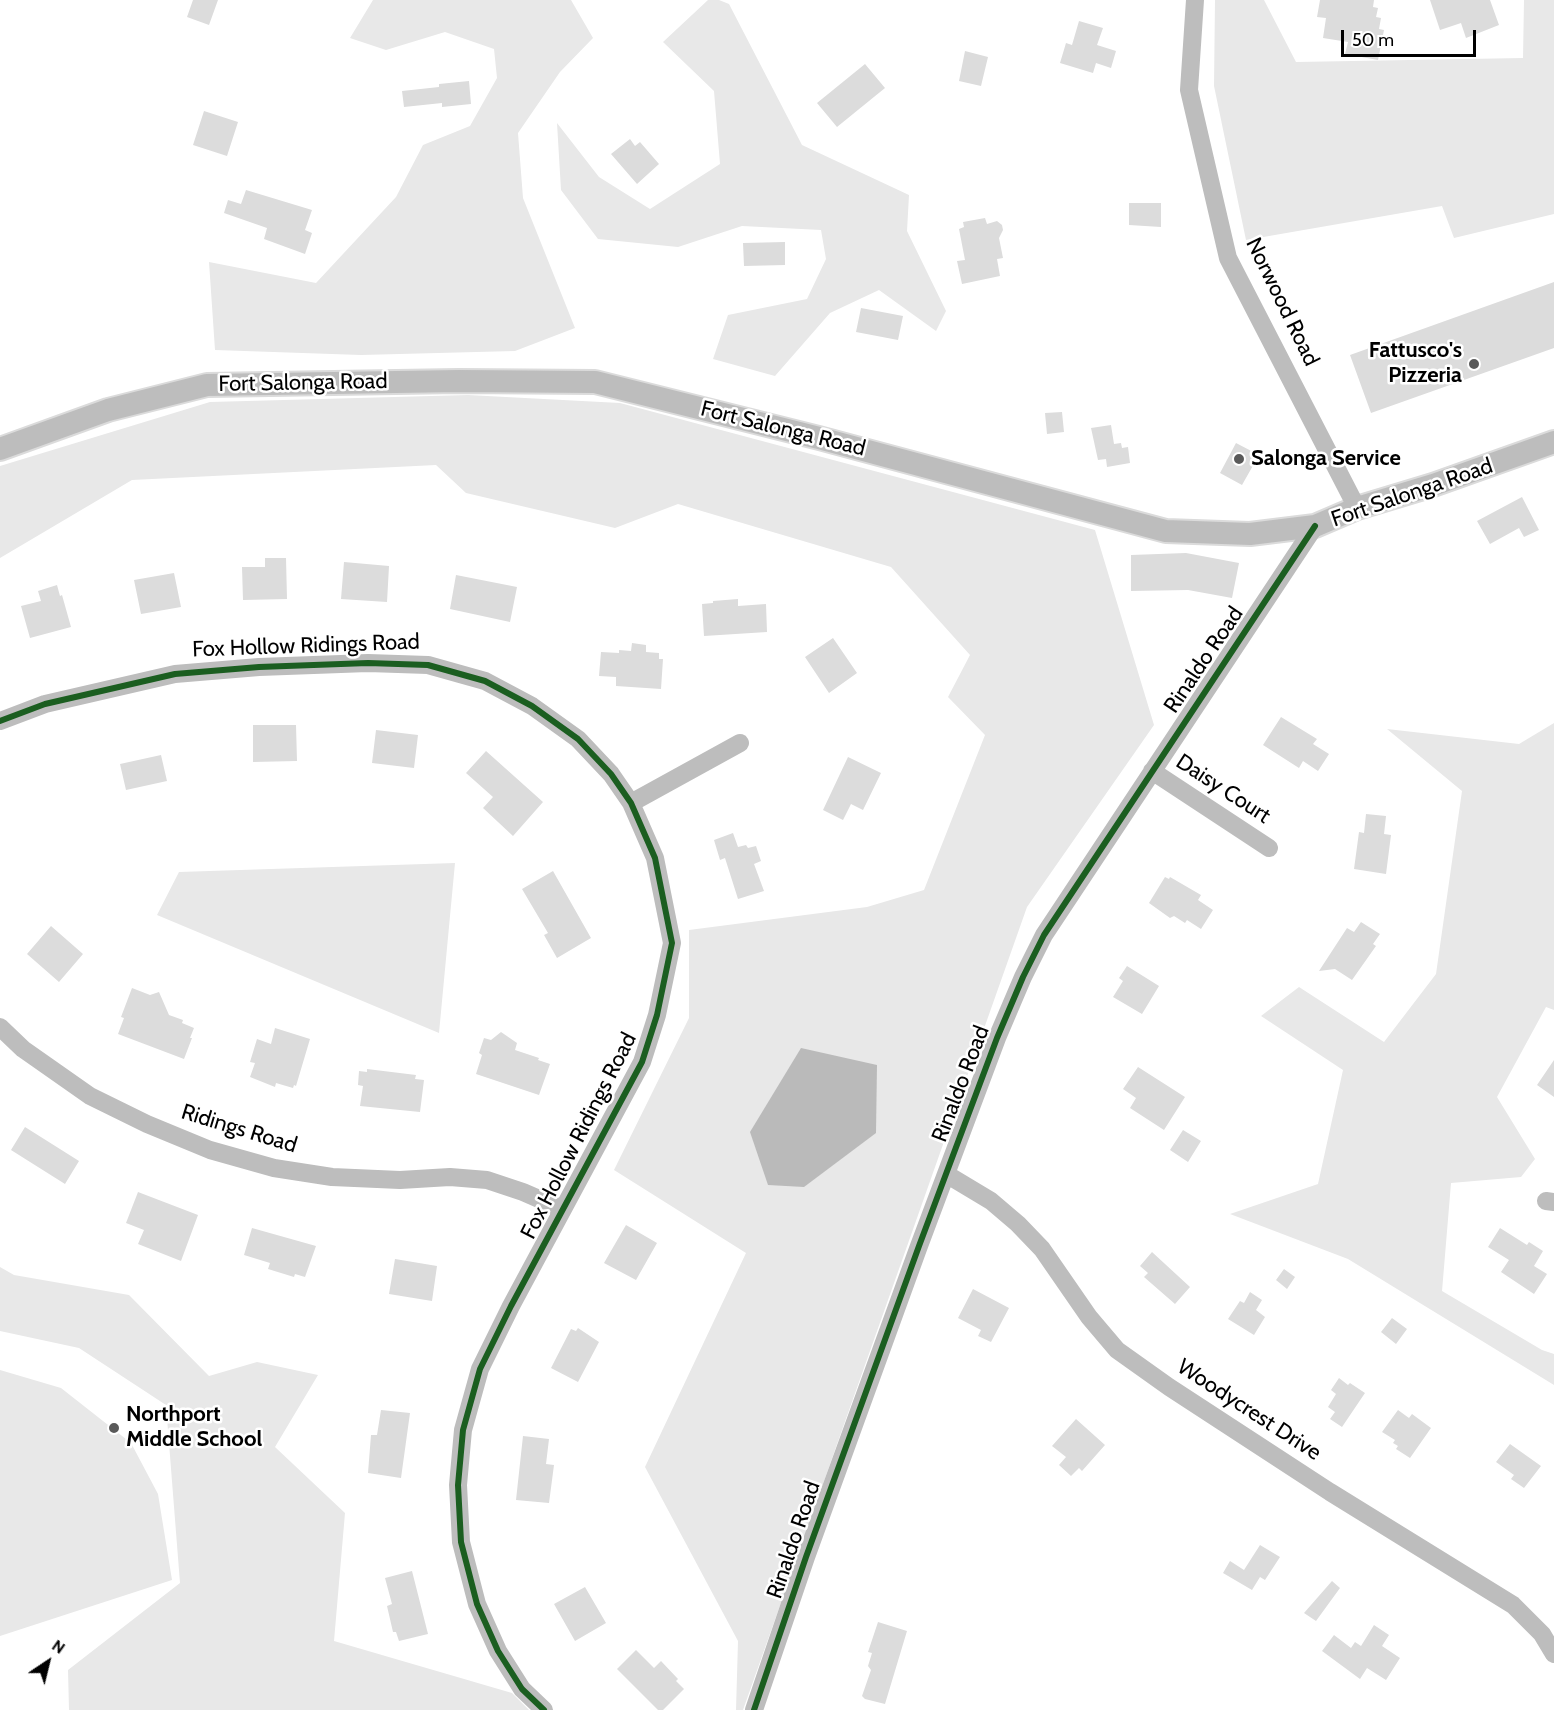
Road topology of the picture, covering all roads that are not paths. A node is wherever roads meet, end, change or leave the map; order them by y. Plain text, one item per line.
1 (1195, 0) edge
2 (1554, 442) edge
3 (0, 449) edge
4 (1358, 508) junction
5 (1315, 526) junction
6 (0, 721) edge
7 (740, 743) dead end
8 (1152, 771) junction
9 (631, 803) junction
10 (1269, 848) dead end
11 (0, 1027) edge
12 (946, 1174) junction
13 (562, 1209) junction
14 (1554, 1654) edge
15 (544, 1710) edge
16 (754, 1710) edge

1 - 4 street, Norwood Road
2 - 4 main road, Fort Salonga Road
3 - 5 main road, Fort Salonga Road
4 - 5 main road, Fort Salonga Road
5 - 8 street, Rinaldo Road
6 - 9 street, Fox Hollow Ridings Road
7 - 9 street
8 - 10 street, Daisy Court
8 - 12 street, Rinaldo Road
9 - 13 street, Fox Hollow Ridings Road
11 - 13 street, Ridings Road
12 - 14 street, Woodycrest Drive
12 - 16 street, Rinaldo Road
13 - 15 street, Fox Hollow Ridings Road

